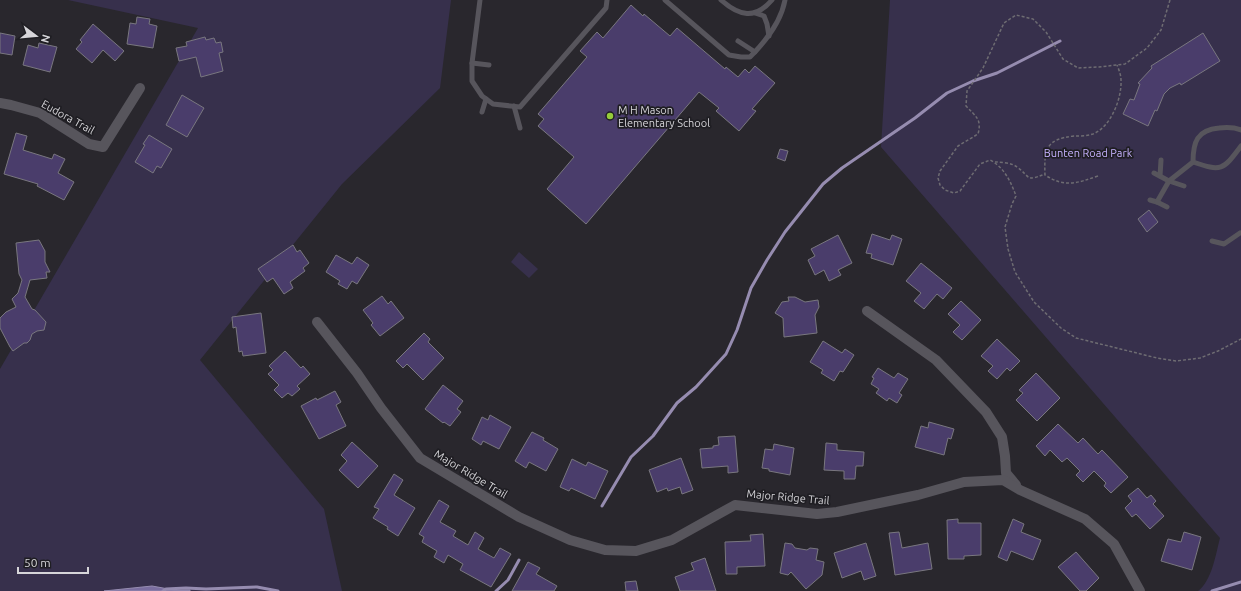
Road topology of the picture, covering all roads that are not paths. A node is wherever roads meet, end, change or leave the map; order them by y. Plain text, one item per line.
1 (480, 0) edge
2 (607, 0) edge
3 (665, 0) edge
4 (721, 0) edge
5 (772, 0) edge
6 (786, 0) edge
7 (755, 13) junction
8 (769, 36) junction
9 (738, 41) dead end
10 (755, 52) junction
11 (472, 62) junction
12 (489, 65) dead end
13 (140, 88) dead end
14 (486, 99) junction
15 (0, 103) edge
16 (514, 106) junction
17 (482, 112) dead end
18 (520, 128) dead end
19 (1241, 130) edge
20 (1241, 146) edge
21 (1161, 160) dead end
22 (1193, 162) junction
23 (1154, 173) dead end
24 (1160, 176) junction
25 (1170, 181) junction
26 (1184, 186) dead end
27 (1150, 200) dead end
28 (1158, 202) junction
29 (1167, 207) dead end
30 (1240, 233) edge
31 (1212, 241) dead end
32 (867, 311) dead end
33 (317, 322) dead end
34 (1020, 490) junction
35 (1140, 591) edge

1 - 11 lane
2 - 16 lane
3 - 10 lane
4 - 7 lane
5 - 7 lane
6 - 8 lane
7 - 8 lane
8 - 10 lane
9 - 10 lane
11 - 12 lane
11 - 14 lane
13 - 15 street, Eudora Trail
14 - 16 lane
14 - 17 lane
16 - 18 lane
19 - 22 lane
20 - 22 lane
21 - 24 lane
22 - 25 lane
23 - 24 lane
24 - 25 lane
25 - 26 lane
25 - 28 lane
27 - 28 lane
28 - 29 lane
30 - 31 lane
32 - 34 street
33 - 34 street, Major Ridge Trail
34 - 35 street, Major Ridge Trail

